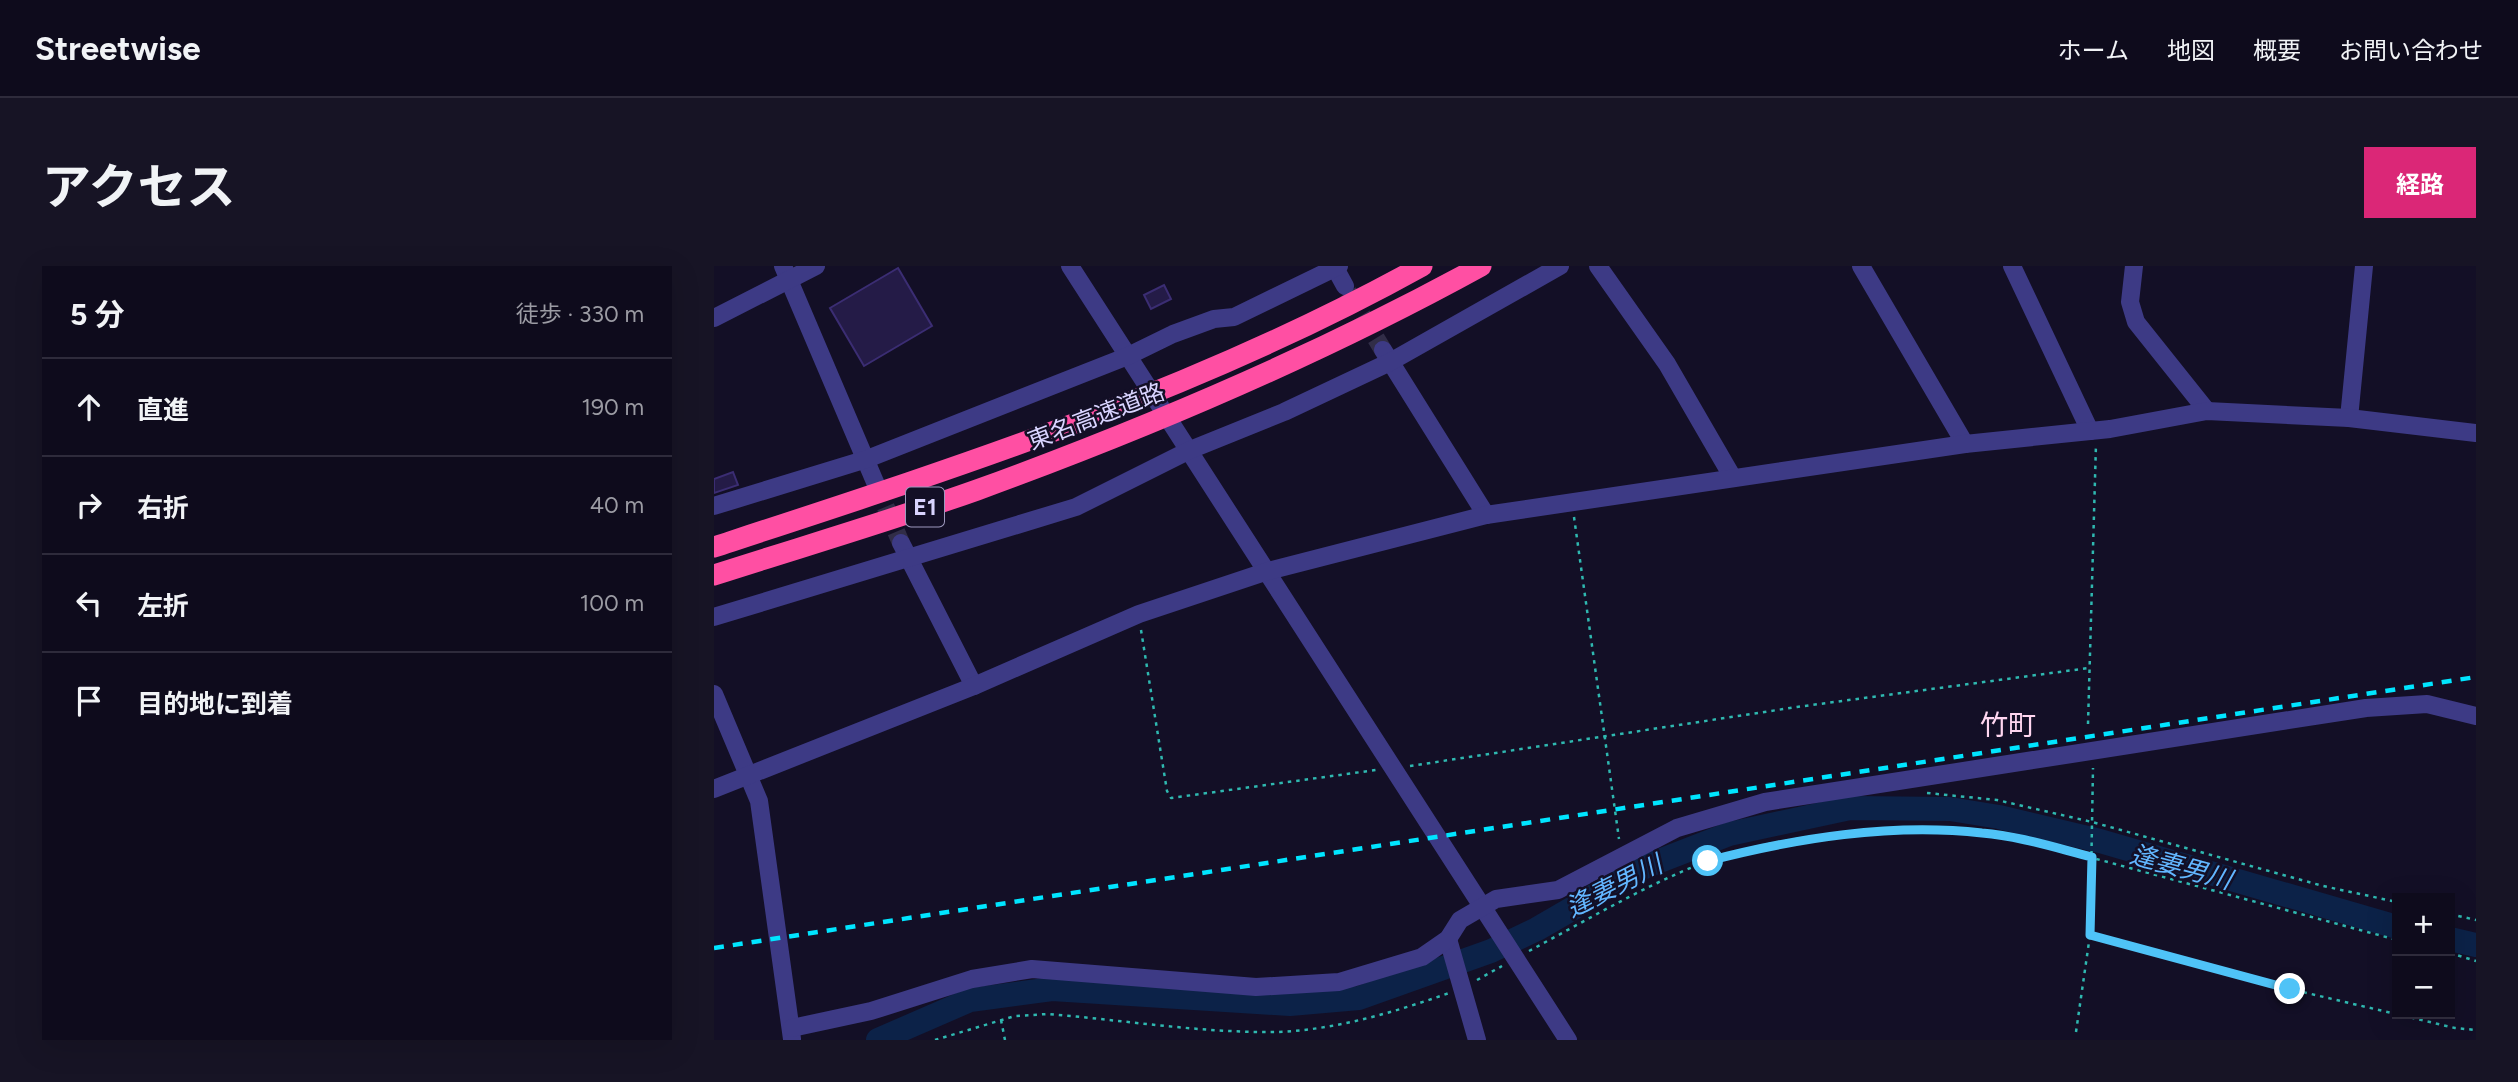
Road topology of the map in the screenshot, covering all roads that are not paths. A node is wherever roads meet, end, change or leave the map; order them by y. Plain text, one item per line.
1 (816, 266) edge
2 (1070, 266) edge
3 (1422, 266) edge
4 (1480, 266) edge
5 (1560, 266) edge
6 (1598, 266) edge
7 (1861, 266) edge
8 (2012, 266) edge
9 (2133, 266) edge
10 (2364, 266) edge
11 (1336, 267) edge
12 (786, 274) edge
13 (1345, 286) tunnel mouth
14 (714, 318) edge
15 (1128, 356) junction
16 (1386, 356) junction
17 (2207, 411) junction
18 (2349, 418) junction
19 (2099, 430) junction
20 (2476, 433) edge
21 (1965, 444) junction
22 (1190, 450) junction
23 (867, 460) junction
24 (1733, 478) junction
25 (875, 482) tunnel mouth
26 (714, 506) edge
27 (1486, 515) junction
28 (714, 547) edge
29 (904, 550) junction
30 (1268, 571) junction
31 (714, 575) edge
32 (714, 617) edge
33 (974, 686) junction
34 (714, 694) edge
35 (2476, 716) edge
36 (747, 774) junction
37 (714, 789) edge
38 (1451, 947) junction
39 (792, 1034) edge
40 (1477, 1040) edge
41 (1568, 1040) edge

1 - 12 street
2 - 15 street
3 - 28 highway, 東名高速道路 / E1
4 - 31 highway, 東名高速道路 / E1
5 - 16 street
6 - 24 street
7 - 21 street
8 - 19 street
9 - 17 street
10 - 18 street
11 - 13 street
11 - 15 street
12 - 14 street
12 - 23 street
15 - 22 street
15 - 23 street
16 - 22 street
16 - 27 street
17 - 18 street
17 - 19 street
18 - 20 street
19 - 21 street
21 - 24 street
22 - 29 street
22 - 30 street
23 - 25 street
23 - 26 street
24 - 27 street
27 - 30 street
29 - 32 street
29 - 33 street
30 - 33 street
30 - 41 street
33 - 36 street
34 - 36 street
35 - 38 street
36 - 37 street
36 - 39 street
38 - 39 street
38 - 40 street

